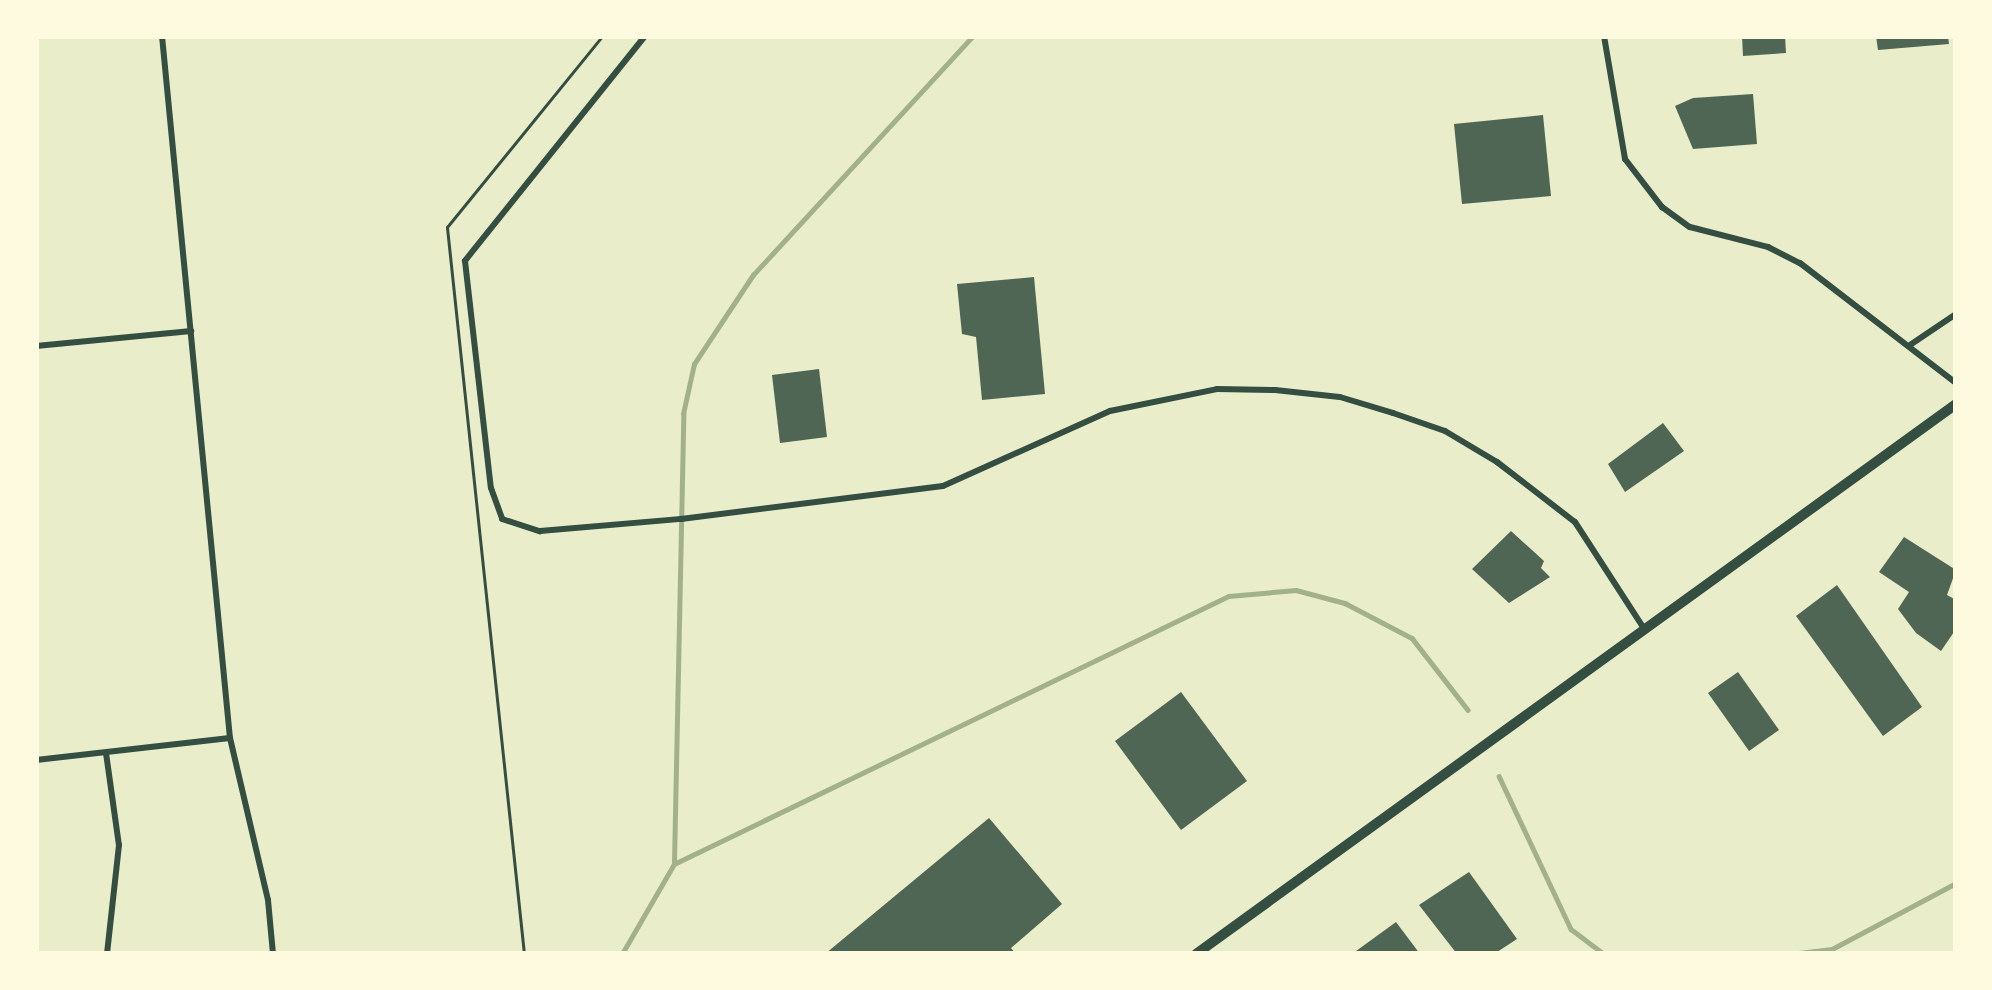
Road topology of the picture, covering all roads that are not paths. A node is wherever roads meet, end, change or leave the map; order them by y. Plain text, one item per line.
1 (162, 36) edge
2 (644, 36) edge
3 (1604, 36) edge
4 (1956, 314) edge
5 (191, 331) junction
6 (1910, 345) junction
7 (36, 346) edge
8 (1956, 383) edge
9 (1956, 404) edge
10 (1643, 627) junction
11 (230, 738) junction
12 (106, 753) junction
13 (36, 760) edge
14 (107, 954) edge
15 (273, 954) edge
16 (1196, 954) edge

1 - 5 street
2 - 10 street
3 - 6 street
4 - 6 street
5 - 7 street
5 - 11 street
6 - 8 street
9 - 10 main road
10 - 16 main road
11 - 12 street
11 - 15 street
12 - 13 street
12 - 14 street

